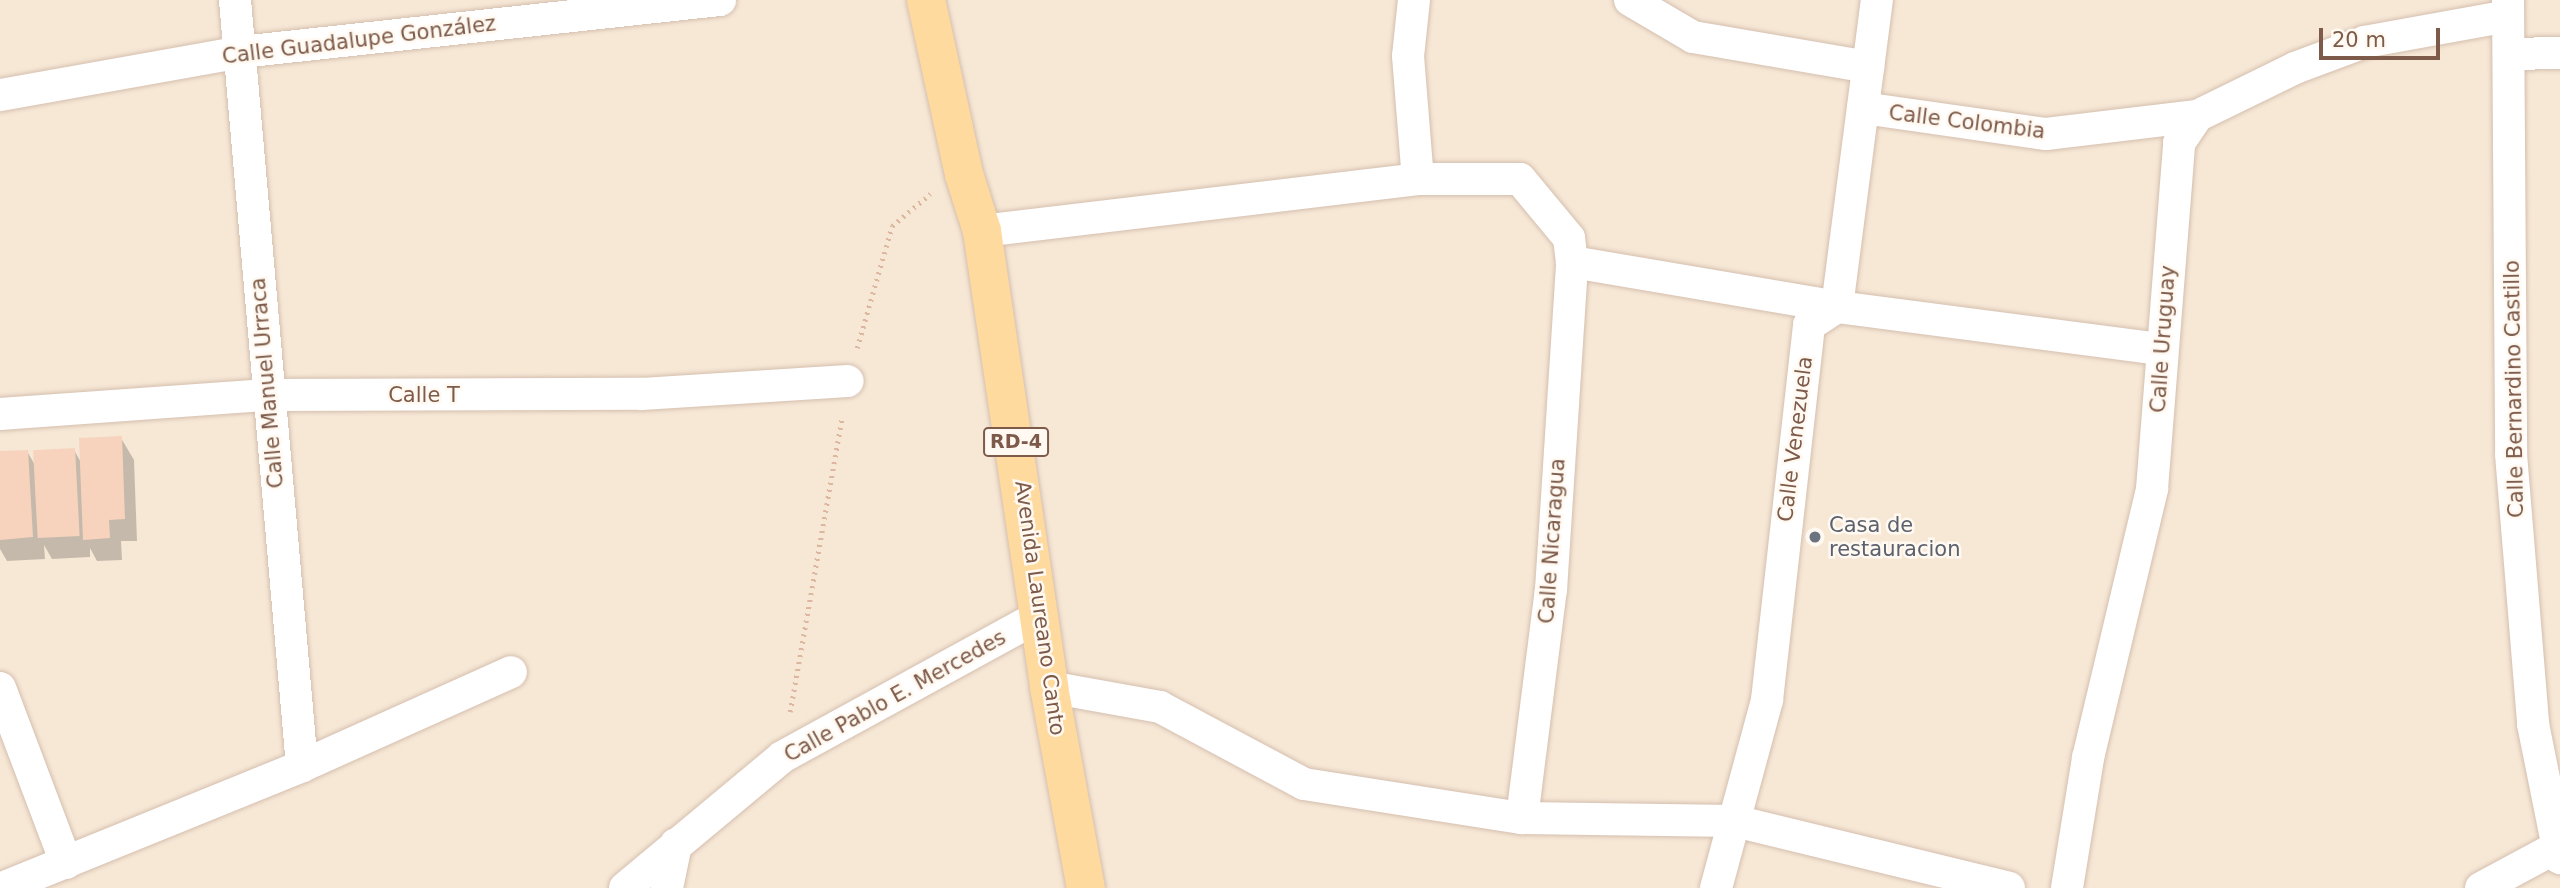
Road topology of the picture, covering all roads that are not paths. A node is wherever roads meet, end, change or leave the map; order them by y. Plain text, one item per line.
1 (234, 0) edge
2 (720, 0) edge
3 (926, 0) edge
4 (1414, 0) edge
5 (1630, 0) edge
6 (1877, 0) edge
7 (2508, 8) edge
8 (241, 52) junction
9 (2560, 53) edge
10 (2511, 54) junction
11 (1868, 67) junction
12 (0, 95) edge
13 (1863, 108) junction
14 (2197, 116) junction
15 (1418, 179) junction
16 (982, 231) junction
17 (1572, 261) junction
18 (1837, 307) junction
19 (2161, 349) junction
20 (848, 381) road end
21 (267, 395) junction
22 (0, 415) edge
23 (1040, 616) junction
24 (511, 672) dead end
25 (1049, 687) junction
26 (0, 688) edge
27 (302, 766) junction
28 (1522, 818) junction
29 (1735, 821) junction
30 (676, 844) junction
31 (2558, 852) edge
32 (66, 863) junction
33 (2, 888) edge
34 (625, 888) edge
35 (667, 888) edge
36 (1086, 888) edge
37 (1716, 888) edge
38 (2009, 888) edge
39 (2067, 888) edge
40 (2482, 888) edge

1 - 8 street, Calle Manuel Urraca
2 - 8 street, Calle Guadalupe González
3 - 16 main road, Avenida Laureano Canto / RD-4
4 - 15 street
5 - 11 street
6 - 11 street
7 - 10 street, Calle Bernardino Castillo
7 - 14 street
8 - 12 street, Calle Guadalupe González
8 - 21 street, Calle Manuel Urraca
9 - 10 street
10 - 31 street, Calle Bernardino Castillo
11 - 13 street
13 - 14 street, Calle Colombia
13 - 18 street
14 - 19 street, Calle Uruguay
15 - 16 street
15 - 17 street
16 - 23 main road, Avenida Laureano Canto / RD-4
17 - 18 street
17 - 28 street, Calle Nicaragua
18 - 19 street
18 - 29 street, Calle Venezuela
19 - 39 street, Calle Uruguay
20 - 21 street, Calle T
21 - 22 street, Calle T
21 - 27 street, Calle Manuel Urraca
23 - 25 main road, Avenida Laureano Canto / RD-4
23 - 30 street, Calle Pablo E. Mercedes
24 - 27 street
25 - 28 street
25 - 36 main road, Avenida Laureano Canto / RD-4
26 - 32 street
27 - 32 street
28 - 29 street
29 - 37 street, Calle Venezuela
29 - 38 street
30 - 34 street, Calle Pablo E. Mercedes
30 - 35 street
31 - 40 street
32 - 33 street

